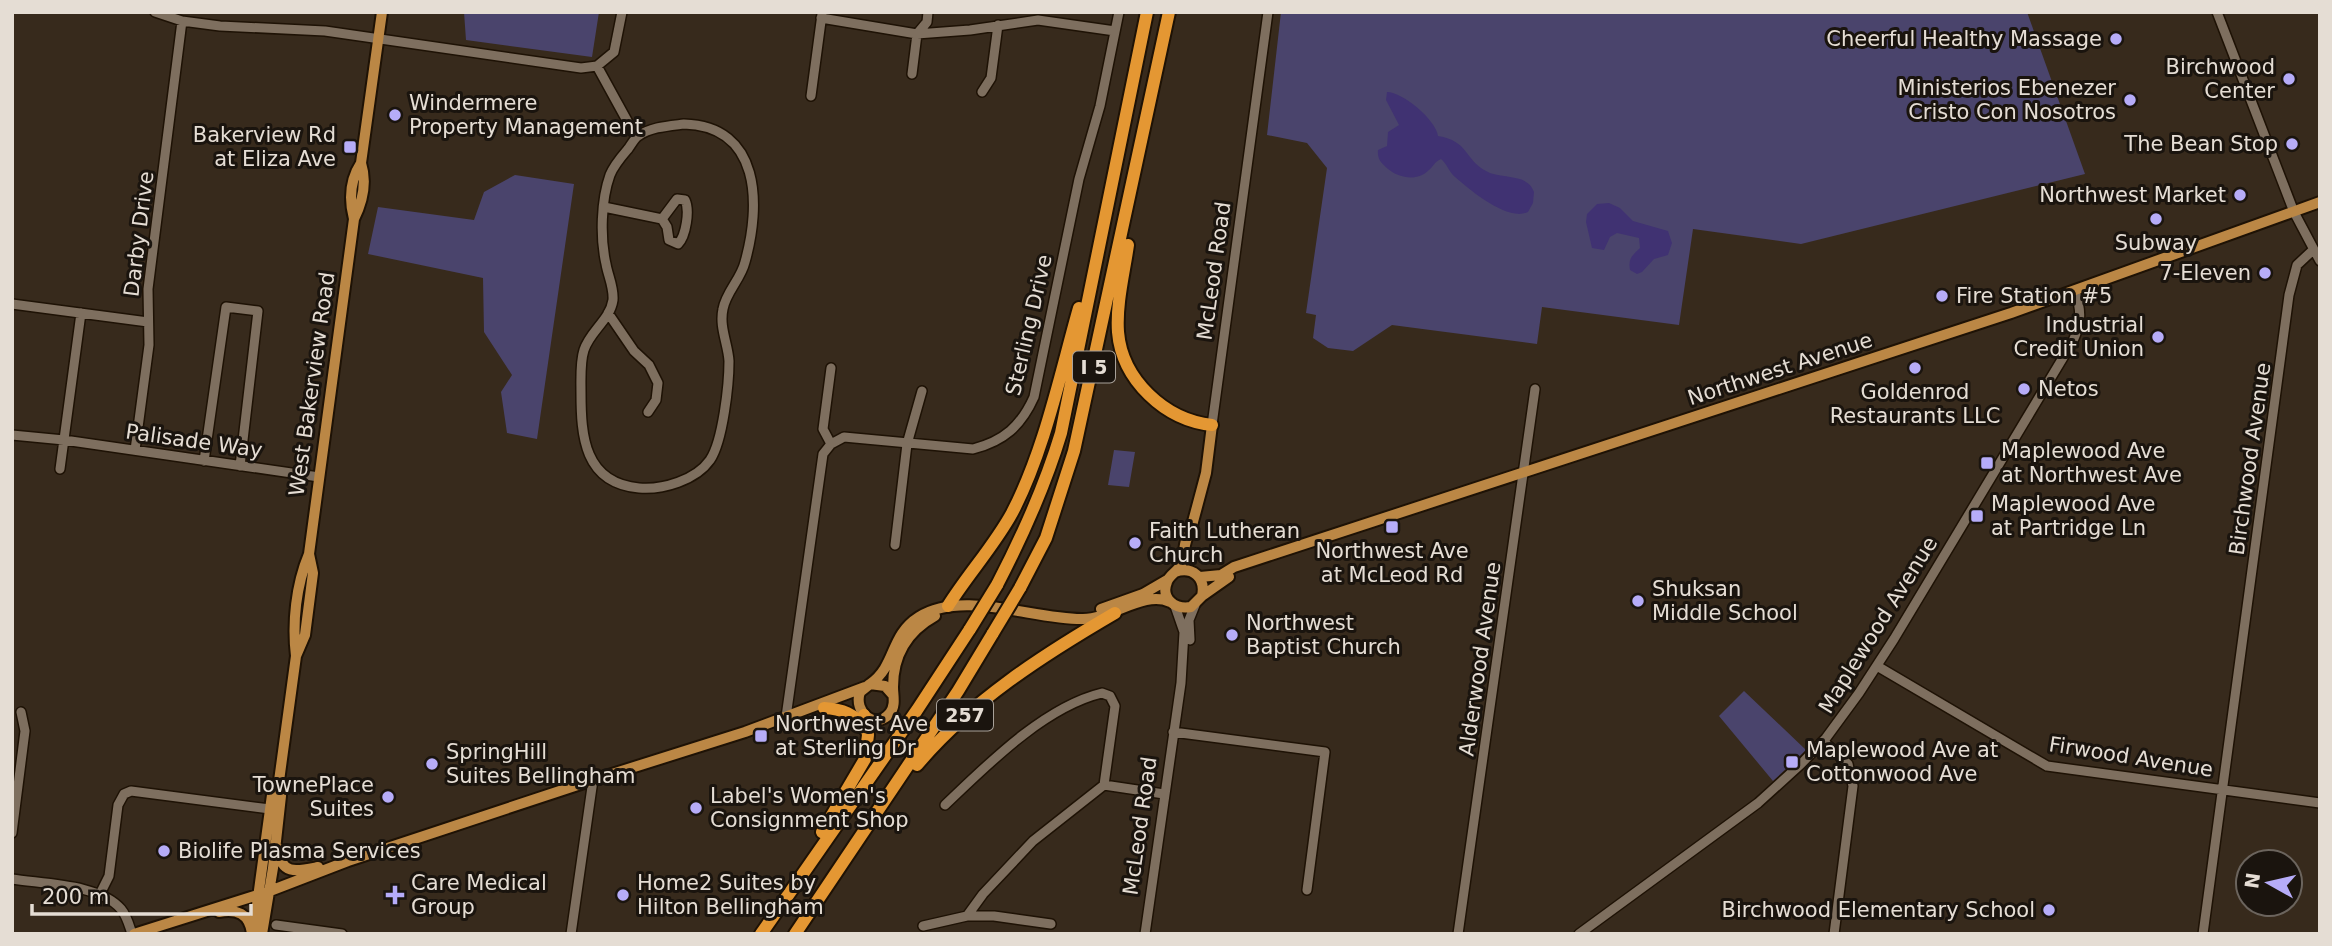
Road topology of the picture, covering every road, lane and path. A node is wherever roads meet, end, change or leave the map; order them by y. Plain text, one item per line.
1 (155, 12) edge
2 (382, 12) edge
3 (622, 12) edge
4 (928, 12) edge
5 (1119, 12) edge
6 (1147, 12) edge
7 (1169, 12) edge
8 (1268, 12) edge
9 (2217, 12) edge
10 (822, 15) edge
11 (1039, 16) edge
12 (183, 21) junction
13 (998, 25) junction
14 (1115, 31) junction
15 (917, 34) junction
16 (378, 39) junction
17 (597, 66) junction
18 (912, 74) dead end
19 (982, 92) dead end
20 (811, 96) dead end
21 (636, 137) junction
22 (1143, 138) junction
23 (2316, 204) edge
24 (604, 207) junction
25 (2294, 212) junction
26 (1104, 216) junction
27 (662, 219) junction
28 (2313, 250) junction
29 (2320, 261) edge
30 (2075, 292) junction
31 (13, 304) edge
32 (12, 311) edge
33 (81, 313) junction
34 (608, 313) junction
35 (148, 323) junction
36 (831, 368) dead end
37 (1535, 389) dead end
38 (922, 391) dead end
39 (648, 412) dead end
40 (1212, 425) junction
41 (12, 435) edge
42 (64, 440) junction
43 (831, 444) junction
44 (907, 444) junction
45 (135, 450) junction
46 (204, 461) junction
47 (240, 466) junction
48 (60, 469) dead end
49 (1524, 473) junction
50 (319, 477) junction
51 (1190, 533) junction
52 (895, 545) dead end
53 (1249, 564) junction
54 (1171, 576) junction
55 (1198, 576) junction
56 (1199, 600) junction
57 (1172, 604) junction
58 (948, 606) junction
59 (976, 606) junction
60 (1115, 612) junction
61 (1075, 619) junction
62 (1877, 666) junction
63 (1181, 683) junction
64 (867, 686) junction
65 (893, 695) junction
66 (824, 708) junction
67 (21, 712) dead end
68 (862, 713) junction
69 (792, 716) junction
70 (1173, 732) junction
71 (867, 735) junction
72 (1823, 741) junction
73 (593, 780) junction
74 (279, 781) junction
75 (1104, 785) junction
76 (2222, 789) junction
77 (1164, 794) junction
78 (2320, 803) edge
79 (945, 805) dead end
80 (270, 809) junction
81 (278, 821) junction
82 (12, 833) edge
83 (852, 850) junction
84 (348, 862) junction
85 (12, 879) edge
86 (1307, 890) dead end
87 (265, 892) junction
88 (100, 894) junction
89 (967, 916) junction
90 (182, 920) junction
91 (1051, 924) dead end
92 (276, 925) dead end
93 (923, 926) dead end
94 (133, 934) edge
95 (253, 934) edge
96 (262, 934) edge
97 (342, 934) edge
98 (571, 934) edge
99 (760, 934) edge
100 (795, 934) edge
101 (1145, 934) edge
102 (1458, 934) edge
103 (1579, 934) edge
104 (1834, 934) edge
105 (2203, 934) edge

1 - 12 street
2 - 16 main road, West Bakerview Road
3 - 17 street
4 - 15 street
5 - 14 street, Sterling Drive
6 - 26 highway, I 5
7 - 22 highway, I 5
8 - 40 street, McLeod Road
9 - 25 street
10 - 15 street
10 - 20 street
11 - 13 street
11 - 14 street
12 - 16 street
12 - 35 street, Darby Drive
13 - 15 street
13 - 19 street
14 - 44 street, Sterling Drive
15 - 18 street
16 - 17 street
16 - 50 main road, West Bakerview Road
17 - 21 street
21 - 24 street
21 - 34 street
22 - 40 highway
22 - 83 highway, I 5, bridge
23 - 25 main road, Northwest Avenue
24 - 27 street
24 - 34 street
25 - 28 street
25 - 30 main road, Northwest Avenue
26 - 58 highway
26 - 99 highway, I 5, bridge
27 - 27 street
28 - 29 street
28 - 76 street, Birchwood Avenue
30 - 49 main road, Northwest Avenue
30 - 62 street, Maplewood Avenue
31 - 32 street
31 - 33 street
33 - 35 street
33 - 42 street
34 - 39 street
35 - 45 street, Darby Drive
36 - 43 street
37 - 49 street, Alderwood Avenue
38 - 44 street
40 - 51 main road, McLeod Road
41 - 42 street, Palisade Way
42 - 45 street, Palisade Way
42 - 48 street
43 - 44 street, Sterling Drive
43 - 69 street
44 - 52 street
45 - 46 street, Palisade Way
46 - 47 street, Palisade Way
46 - 47 street
47 - 50 street, Palisade Way
49 - 53 main road, Northwest Avenue
49 - 102 street, Alderwood Avenue
50 - 74 main road, West Bakerview Road
51 - 54 main road, McLeod Road
51 - 55 main road, McLeod Road
53 - 55 main road, Northwest Avenue
53 - 56 main road, Northwest Avenue
54 - 55 main road
54 - 57 main road
54 - 61 main road
55 - 56 main road
56 - 57 main road
56 - 63 street, McLeod Road
57 - 60 main road
57 - 63 street, McLeod Road
58 - 59 main road
58 - 64 main road
59 - 61 main road
59 - 65 main road
60 - 61 main road
60 - 83 highway, 257
62 - 72 street, Maplewood Avenue
62 - 76 street, Firwood Avenue
63 - 70 street, McLeod Road
64 - 65 main road
64 - 68 main road
64 - 69 main road
65 - 68 main road
66 - 68 main road
66 - 69 main road
66 - 71 highway
67 - 82 street
68 - 71 highway
69 - 73 main road
70 - 77 street, McLeod Road
70 - 86 street
71 - 99 highway
72 - 103 street, Maplewood Avenue
72 - 104 street
73 - 84 main road
73 - 98 street
74 - 80 main road, West Bakerview Road
74 - 81 main road, West Bakerview Road
75 - 77 street
75 - 79 street
75 - 89 street
76 - 78 street, Firwood Avenue
76 - 105 street, Birchwood Avenue
77 - 101 street, McLeod Road
80 - 87 main road, West Bakerview Road
80 - 88 street
81 - 84 main road
81 - 87 main road, West Bakerview Road
83 - 100 highway, I 5
84 - 87 main road
85 - 88 street
87 - 90 main road
87 - 95 main road, West Bakerview Road
87 - 96 main road, West Bakerview Road
88 - 94 street
89 - 91 street
89 - 93 street
90 - 94 main road
90 - 95 main road
92 - 97 street

